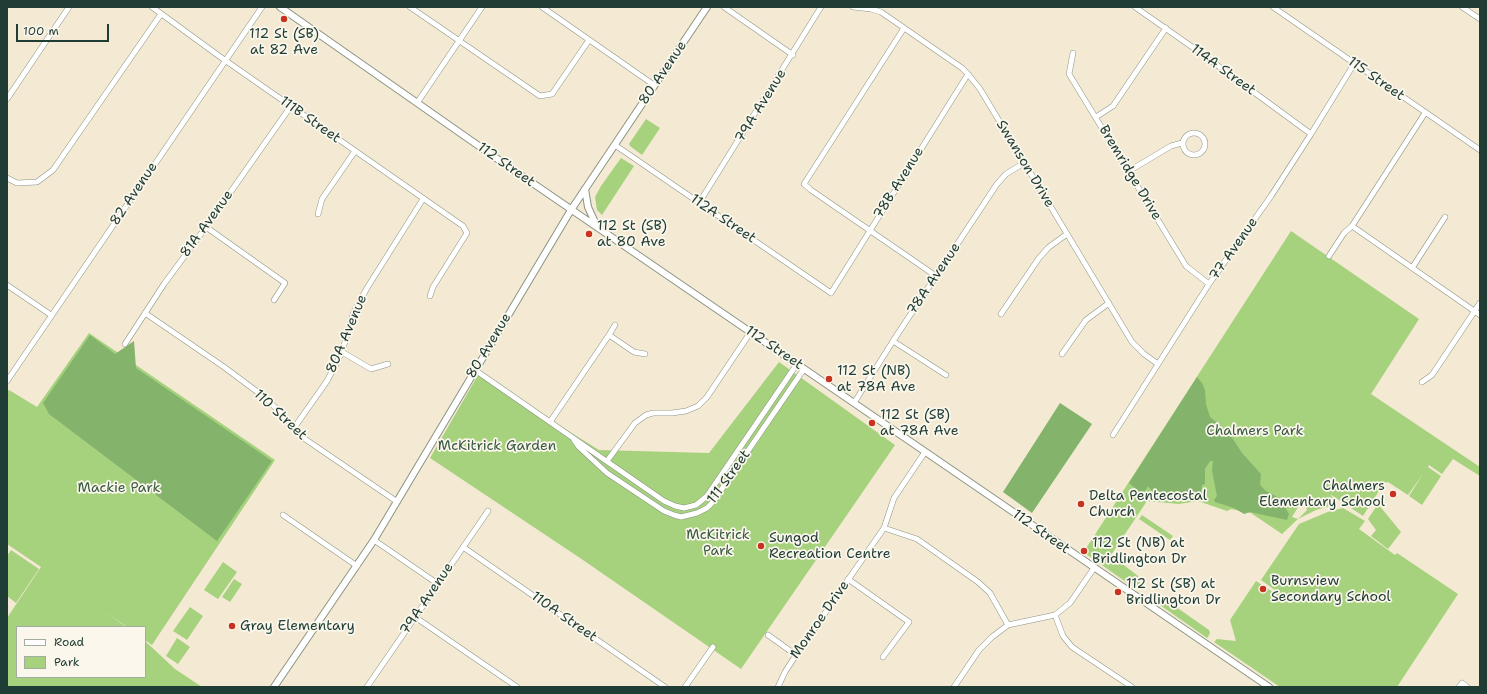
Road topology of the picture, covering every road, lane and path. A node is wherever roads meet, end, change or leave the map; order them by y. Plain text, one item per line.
1 (69, 7) edge
2 (152, 7) edge
3 (262, 7) edge
4 (280, 7) edge
5 (410, 7) edge
6 (482, 7) edge
7 (542, 7) edge
8 (707, 7) edge
9 (724, 7) edge
10 (822, 7) edge
11 (853, 7) edge
12 (1135, 7) edge
13 (1273, 7) edge
14 (1462, 7) edge
15 (161, 14) junction
16 (1480, 19) edge
17 (904, 28) junction
18 (1166, 28) junction
19 (589, 40) junction
20 (459, 41) junction
21 (1073, 53) dead end
22 (792, 55) junction
23 (225, 61) junction
24 (1354, 64) junction
25 (968, 74) junction
26 (654, 85) junction
27 (7, 99) edge
28 (417, 103) junction
29 (290, 106) junction
30 (1425, 113) junction
31 (1096, 117) junction
32 (1311, 134) junction
33 (1182, 143) junction
34 (615, 145) junction
35 (1480, 150) edge
36 (355, 151) junction
37 (1024, 163) junction
38 (1129, 171) junction
39 (7, 178) edge
40 (585, 189) junction
41 (423, 199) junction
42 (699, 203) junction
43 (571, 210) junction
44 (318, 214) dead end
45 (1445, 216) dead end
46 (1352, 226) junction
47 (206, 227) junction
48 (597, 227) junction
49 (870, 230) junction
50 (1067, 234) junction
51 (1329, 256) dead end
52 (1412, 268) junction
53 (936, 276) junction
54 (1209, 284) junction
55 (7, 285) edge
56 (831, 293) joint
57 (430, 296) dead end
58 (274, 300) dead end
59 (1109, 303) junction
60 (1480, 303) edge
61 (1474, 311) junction
62 (145, 313) junction
63 (1001, 314) dead end
64 (51, 315) junction
65 (1480, 315) edge
66 (615, 325) dead end
67 (750, 332) junction
68 (609, 335) junction
69 (893, 341) junction
70 (125, 344) dead end
71 (342, 352) junction
72 (645, 354) dead end
73 (1062, 354) dead end
74 (388, 364) dead end
75 (797, 364) junction
76 (1158, 364) junction
77 (804, 369) junction
78 (475, 370) junction
79 (946, 375) dead end
80 (8, 377) edge
81 (1422, 382) dead end
82 (854, 403) junction
83 (550, 422) junction
84 (294, 428) junction
85 (1113, 435) dead end
86 (570, 436) junction
87 (925, 452) junction
88 (607, 461) junction
89 (396, 501) junction
90 (488, 510) dead end
91 (283, 515) dead end
92 (884, 528) junction
93 (374, 540) junction
94 (463, 547) junction
95 (357, 566) junction
96 (1094, 568) junction
97 (848, 580) junction
98 (438, 584) junction
99 (1055, 615) junction
100 (415, 617) junction
101 (1008, 625) junction
102 (768, 635) dead end
103 (712, 647) dead end
104 (796, 655) junction
105 (883, 657) dead end
106 (274, 687) edge
107 (367, 687) edge
108 (517, 687) edge
109 (665, 687) edge
110 (685, 687) edge
111 (778, 687) edge
112 (954, 687) edge
113 (1132, 687) edge
114 (1269, 687) edge
115 (1459, 687) edge
116 (1467, 687) edge

1 - 27 street
2 - 15 street, 111B Street
3 - 23 street, 82 Avenue
4 - 28 street, 112 Street
5 - 20 street
6 - 20 street
7 - 19 street
8 - 26 street, 80 Avenue
9 - 22 street
10 - 22 street, 79A Avenue
11 - 17 street, Swanson Drive
12 - 18 street, 114A Street
13 - 24 street, 115 Street
14 - 16 street
15 - 23 street, 111B Street
15 - 39 street
17 - 25 street, Swanson Drive
17 - 49 street
18 - 31 street
18 - 32 street, 114A Street
19 - 20 street
19 - 26 street
20 - 28 street
21 - 31 street, Bremridge Drive
22 - 42 street, 79A Avenue
23 - 29 street, 111B Street
23 - 64 street, 82 Avenue
24 - 30 street, 115 Street
24 - 32 street, 77 Avenue
25 - 37 street, Swanson Drive
25 - 49 street, 78B Avenue
26 - 34 street, 80 Avenue
28 - 43 street, 112 Street
29 - 36 street, 111B Street
29 - 47 street, 81A Avenue
30 - 35 street, 115 Street
30 - 46 street
31 - 38 street, Bremridge Drive
32 - 54 street, 77 Avenue
33 - 33 street
33 - 38 street
34 - 40 street, 80 Avenue
34 - 42 street, 112A Street
36 - 41 street, 111B Street
36 - 44 street
37 - 50 street, Swanson Drive
37 - 53 street, 78A Avenue
38 - 54 street, Bremridge Drive
40 - 43 street, 80 Avenue
40 - 48 street
41 - 57 street, 111B Street
41 - 71 street, 80A Avenue
42 - 56 street, 112A Street
43 - 48 street, 112 Street
43 - 78 street, 80 Avenue
45 - 52 street
46 - 51 street
46 - 52 street
47 - 58 street
47 - 62 street, 81A Avenue
48 - 67 street, 112 Street
49 - 53 street
49 - 56 street, 78B Avenue
50 - 59 street, Swanson Drive
50 - 63 street
52 - 61 street
53 - 69 street, 78A Avenue
54 - 76 street, 77 Avenue
55 - 64 street
59 - 73 street
59 - 76 street, Swanson Drive
60 - 61 street
61 - 65 street
61 - 81 street
62 - 70 street, 81A Avenue
62 - 84 street, 110 Street
64 - 80 street, 82 Avenue
66 - 68 street
67 - 75 street, 112 Street
67 - 88 street
68 - 72 street
68 - 83 street
69 - 79 street
69 - 82 street, 78A Avenue
71 - 74 street
71 - 84 street, 80A Avenue
75 - 77 street, 112 Street
75 - 88 street, 111 Street
76 - 85 street, 77 Avenue
77 - 82 street, 112 Street
77 - 86 street, 111 Street
78 - 83 street, 111 Street
78 - 89 street, 80 Avenue
82 - 87 street, 112 Street
83 - 86 street, 111 Street
84 - 89 street, 110 Street
86 - 88 street, 111 Street
87 - 92 street, Monroe Drive
87 - 96 street, 112 Street
89 - 93 street, 80 Avenue
90 - 94 street, 79A Avenue
91 - 95 street
92 - 97 street, Monroe Drive
92 - 101 street
93 - 95 street, 80 Avenue
93 - 98 street
94 - 98 street, 79A Avenue
94 - 109 street, 110A Street
95 - 106 street, 80 Avenue
96 - 99 street
96 - 114 street, 112 Street
97 - 104 street, Monroe Drive
97 - 105 street
98 - 100 street, 79A Avenue
99 - 101 street
99 - 113 street
100 - 107 street, 79A Avenue
100 - 108 street
101 - 112 street
102 - 104 street
103 - 110 street
104 - 111 street, Monroe Drive
115 - 116 street

